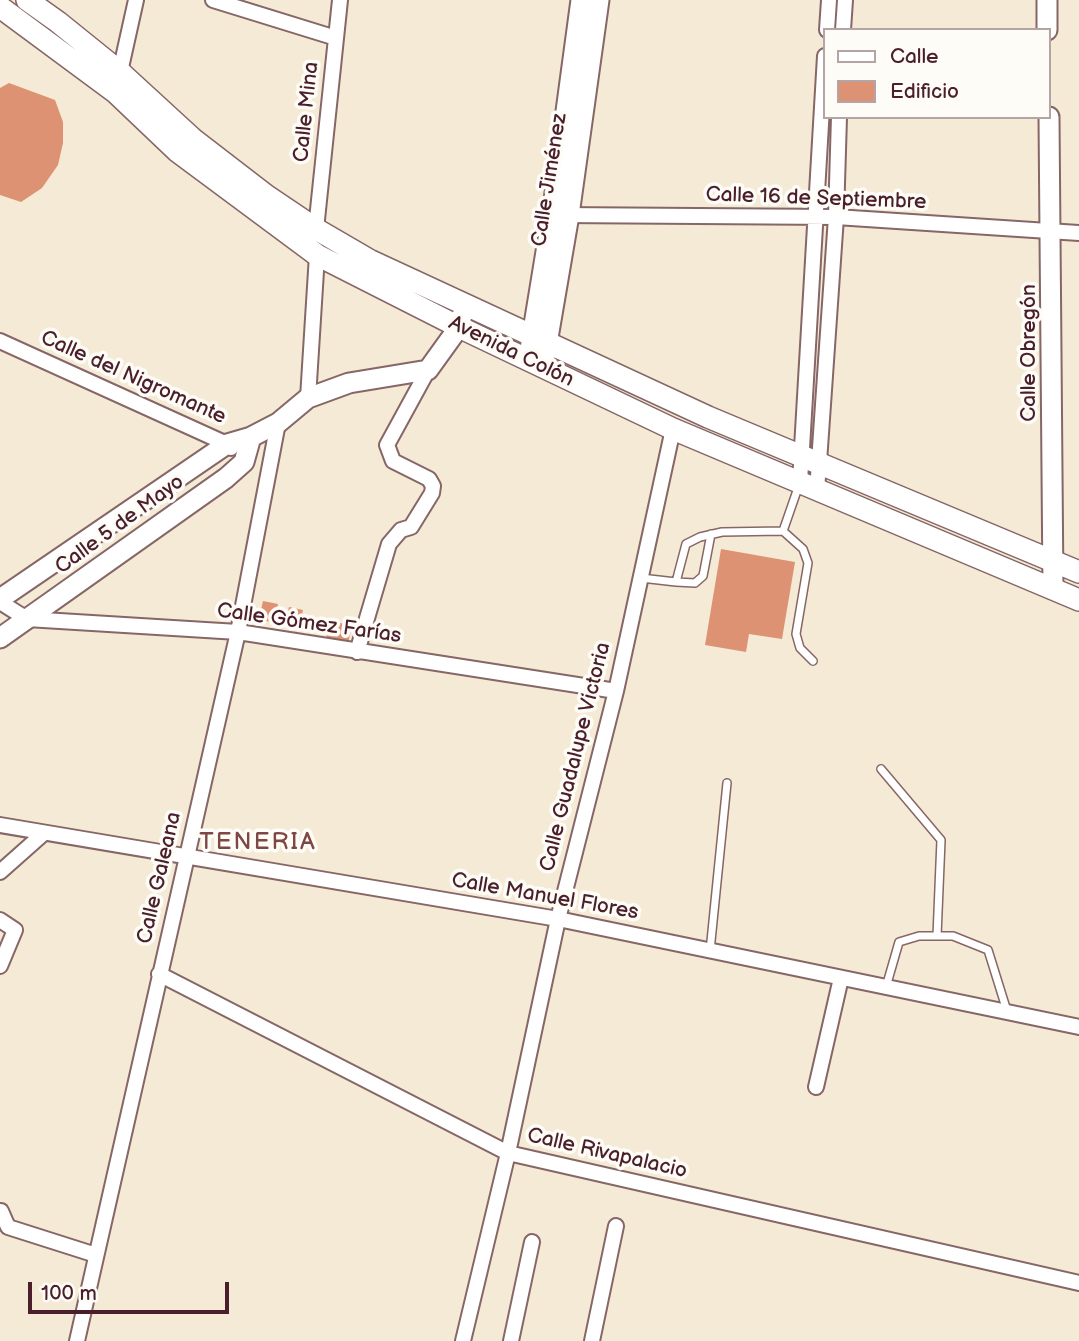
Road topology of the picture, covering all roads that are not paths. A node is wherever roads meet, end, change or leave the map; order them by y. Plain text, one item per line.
1 (27, 0) edge
2 (136, 0) edge
3 (213, 0) edge
4 (340, 0) edge
5 (581, 0) edge
6 (599, 0) edge
7 (829, 0) edge
8 (845, 0) edge
9 (1046, 0) edge
10 (1, 10) edge
11 (827, 28) edge
12 (843, 28) edge
13 (1047, 28) edge
14 (336, 38) junction
15 (120, 72) junction
16 (824, 87) edge
17 (839, 119) edge
18 (1049, 119) edge
19 (571, 141) junction
20 (561, 215) junction
21 (814, 217) junction
22 (836, 217) junction
23 (316, 229) junction
24 (1051, 232) junction
25 (1079, 233) edge
26 (317, 255) junction
27 (465, 304) junction
28 (459, 327) junction
29 (540, 338) junction
30 (0, 341) edge
31 (535, 364) junction
32 (428, 370) junction
33 (308, 398) junction
34 (278, 423) junction
35 (673, 429) junction
36 (251, 438) junction
37 (227, 444) junction
38 (811, 461) junction
39 (244, 462) junction
40 (809, 486) junction
41 (783, 531) junction
42 (711, 534) junction
43 (1054, 561) junction
44 (1079, 572) edge
45 (641, 578) junction
46 (677, 582) junction
47 (1053, 589) junction
48 (0, 600) edge
49 (1079, 600) edge
50 (27, 620) junction
51 (238, 632) junction
52 (0, 638) edge
53 (357, 652) junction
54 (813, 662) dead end
55 (616, 691) junction
56 (881, 769) dead end
57 (727, 783) dead end
58 (0, 825) edge
59 (44, 832) junction
60 (187, 858) junction
61 (0, 872) edge
62 (558, 919) junction
63 (0, 920) edge
64 (937, 936) junction
65 (710, 951) junction
66 (0, 966) edge
67 (159, 974) junction
68 (841, 978) junction
69 (886, 987) junction
70 (1008, 1012) junction
71 (1079, 1027) edge
72 (816, 1087) dead end
73 (508, 1153) junction
74 (1, 1211) edge
75 (616, 1226) dead end
76 (532, 1242) dead end
77 (96, 1255) junction
78 (1079, 1283) edge
79 (77, 1341) edge
80 (463, 1341) edge
81 (511, 1341) edge
82 (593, 1341) edge

1 - 15 main road, Avenida Colón
2 - 15 street
3 - 14 street
4 - 14 street, Calle Mina
5 - 19 street, Calle Jiménez
6 - 19 street, Calle Jiménez
7 - 11 street
8 - 12 street
9 - 13 street
10 - 26 main road, Avenida Colón
14 - 23 street, Calle Mina
15 - 23 main road, Avenida Colón
16 - 21 street
17 - 22 street
18 - 24 street, Calle Obregón
19 - 20 street, Calle Jiménez
20 - 21 street, Calle 16 de Septiembre
20 - 29 street, Calle Jiménez
21 - 22 street, Calle 16 de Septiembre
21 - 38 street
22 - 24 street, Calle 16 de Septiembre
22 - 38 street
23 - 27 main road, Avenida Colón
24 - 25 street, Calle 16 de Septiembre
24 - 43 street, Calle Obregón
26 - 28 main road, Avenida Colón
26 - 33 street
27 - 28 street
27 - 29 main road, Avenida Colón
28 - 31 main road, Avenida Colón
28 - 32 street
29 - 31 street, Calle Jiménez
29 - 38 main road, Avenida Colón
30 - 37 street, Calle del Nigromante
31 - 35 main road, Avenida Colón
32 - 33 street, Calle 5 de Mayo
32 - 53 street
33 - 34 street, Calle 5 de Mayo
34 - 36 street, Calle 5 de Mayo
34 - 51 street, Calle Galeana
35 - 40 main road, Avenida Colón
35 - 45 street, Calle Guadalupe Victoria
36 - 37 street, Calle 5 de Mayo
36 - 39 street
37 - 39 street, Calle del Nigromante
37 - 48 street, Calle 5 de Mayo
38 - 40 street
38 - 43 main road, Avenida Colón
39 - 50 street, Calle 5 de Mayo
40 - 41 lane
40 - 47 main road, Avenida Colón
41 - 42 lane
41 - 54 lane
42 - 46 lane
42 - 46 lane
43 - 44 main road, Avenida Colón
43 - 47 street, Calle Obregón
45 - 46 lane
45 - 55 street, Calle Guadalupe Victoria
47 - 49 main road, Avenida Colón
48 - 50 street
50 - 51 street, Calle Gómez Farías
50 - 52 street, Calle 5 de Mayo
51 - 53 street, Calle Gómez Farías
51 - 60 street, Calle Galeana
53 - 55 street, Calle Gómez Farías
55 - 62 street, Calle Guadalupe Victoria
56 - 64 lane
57 - 65 lane
58 - 59 street, Calle Manuel Flores
59 - 60 street, Calle Manuel Flores
59 - 61 street
60 - 62 street, Calle Manuel Flores
60 - 67 street, Calle Galeana
62 - 65 street, Calle Manuel Flores
62 - 73 street, Calle Guadalupe Victoria
63 - 66 street
64 - 69 lane
64 - 70 lane
65 - 68 street, Calle Manuel Flores
67 - 73 street, Calle Rivapalacio
67 - 77 street, Calle Galeana
68 - 69 street, Calle Manuel Flores
68 - 72 street
69 - 70 street, Calle Manuel Flores
70 - 71 street, Calle Manuel Flores
73 - 78 street, Calle Rivapalacio
73 - 80 street, Calle Guadalupe Victoria
74 - 77 street
75 - 82 street
76 - 81 street
77 - 79 street, Calle Galeana

